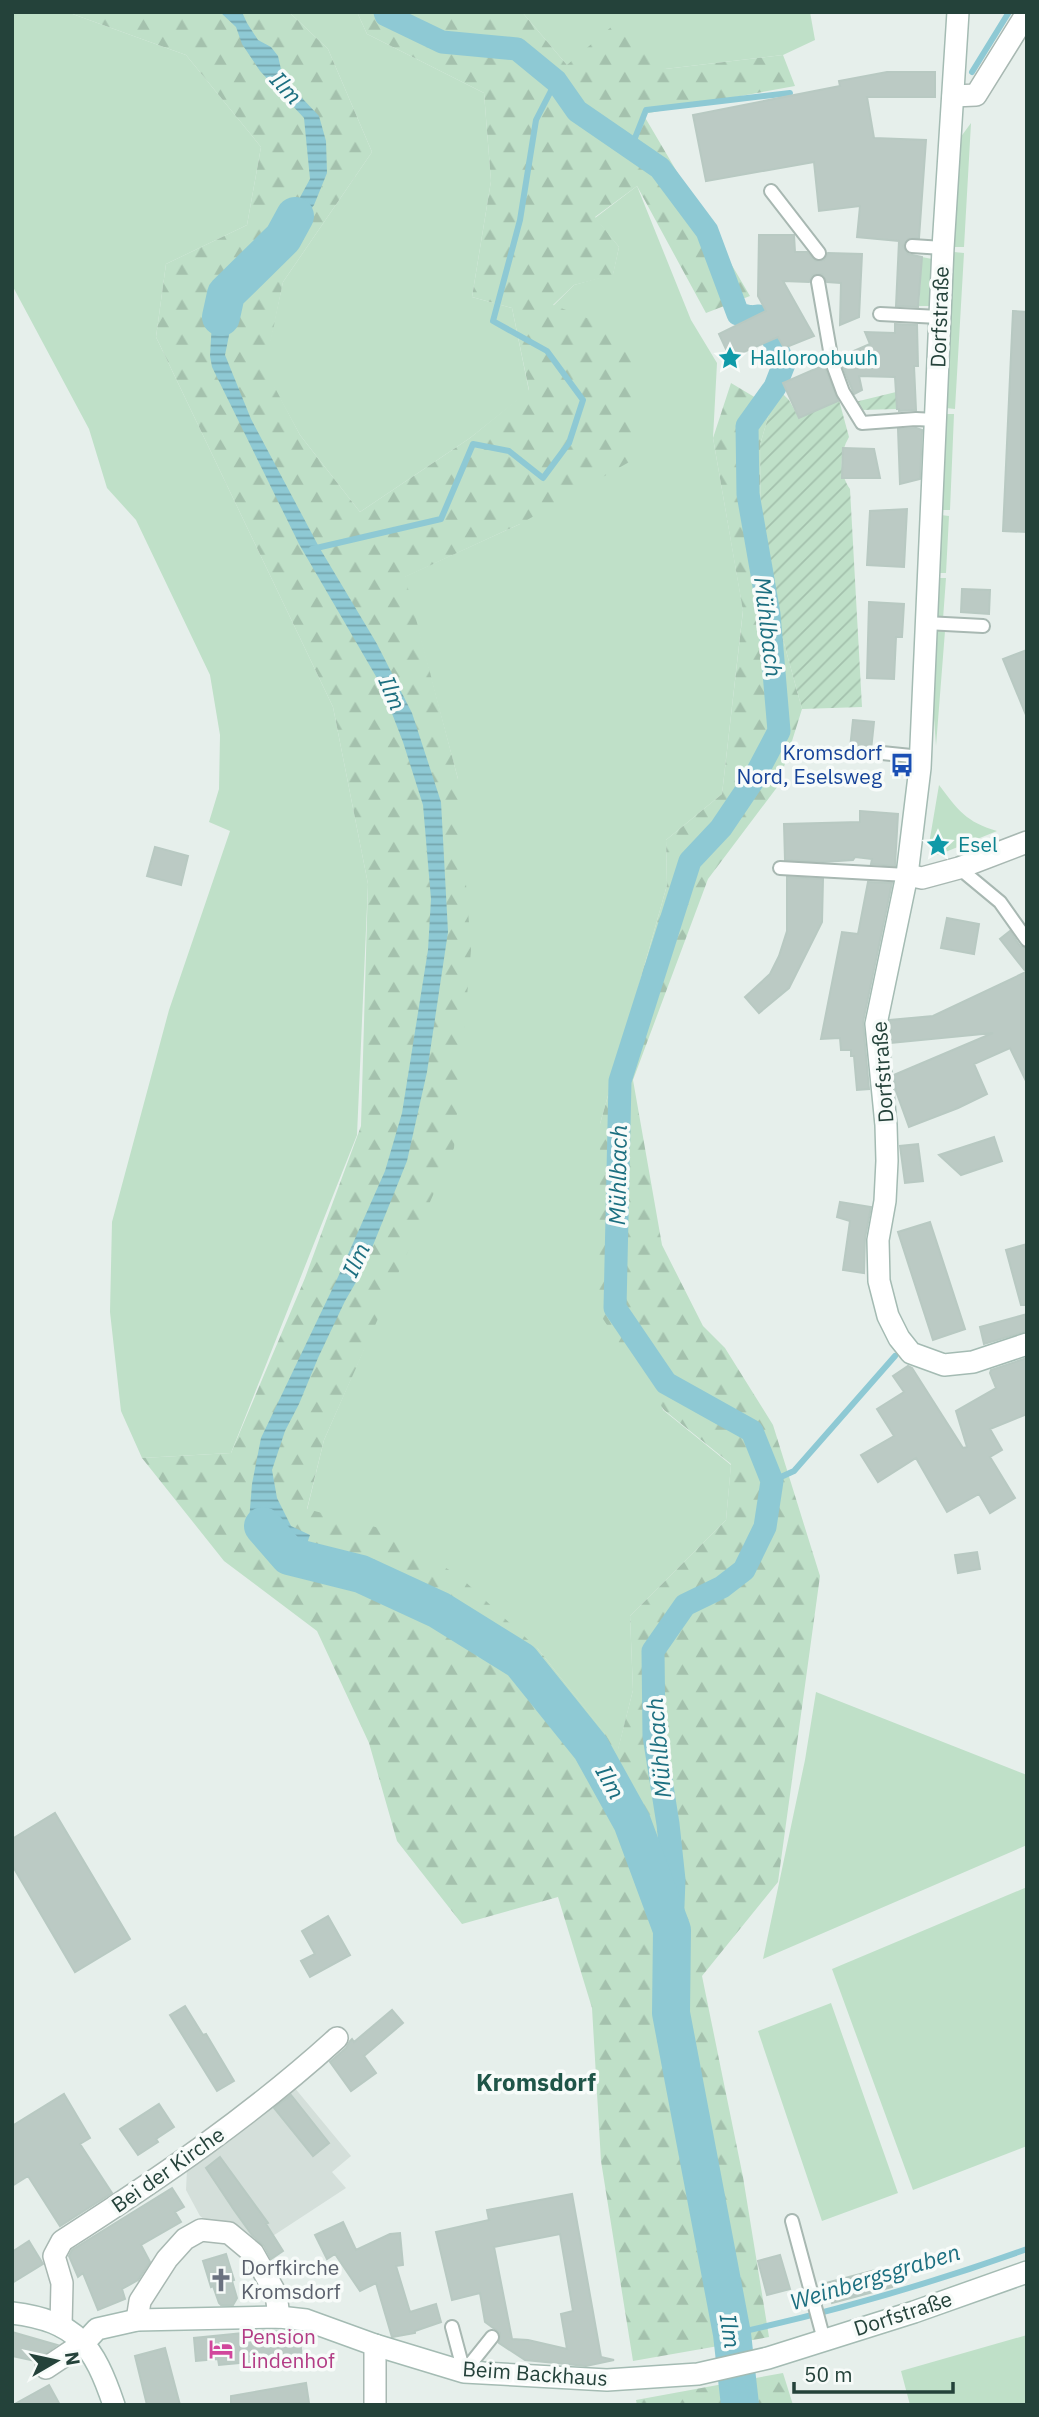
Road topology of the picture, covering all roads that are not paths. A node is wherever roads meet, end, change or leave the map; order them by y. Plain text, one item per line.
1 (958, 12) edge
2 (1027, 13) edge
3 (953, 96) junction
4 (771, 191) dead end
5 (912, 246) dead end
6 (943, 248) junction
7 (819, 253) dead end
8 (818, 282) dead end
9 (880, 314) dead end
10 (939, 317) junction
11 (934, 420) junction
12 (926, 623) junction
13 (983, 626) dead end
14 (882, 753) dead end
15 (921, 757) junction
16 (1027, 842) edge
17 (780, 867) dead end
18 (959, 868) junction
19 (907, 875) junction
20 (1027, 940) edge
21 (1027, 1344) edge
22 (337, 2038) dead end
23 (792, 2221) dead end
24 (1027, 2272) edge
25 (12, 2313) edge
26 (279, 2317) junction
27 (137, 2320) junction
28 (61, 2326) junction
29 (452, 2327) dead end
30 (823, 2334) junction
31 (492, 2337) dead end
32 (85, 2342) junction
33 (375, 2346) junction
34 (46, 2368) dead end
35 (464, 2372) junction
36 (698, 2374) joint
37 (114, 2405) edge
38 (375, 2405) edge

1 - 3 street, Dorfstraße
2 - 3 street
3 - 6 street, Dorfstraße
4 - 7 lane
5 - 6 lane
6 - 10 street, Dorfstraße
8 - 11 lane
9 - 10 lane
10 - 11 street, Dorfstraße
11 - 12 street, Dorfstraße
12 - 13 lane
12 - 15 street, Dorfstraße
14 - 15 lane
15 - 19 street, Dorfstraße
16 - 18 street
17 - 19 lane
18 - 19 street
18 - 20 lane
19 - 21 street, Dorfstraße
22 - 28 street, Bei der Kirche
23 - 30 lane
24 - 30 street, Dorfstraße
25 - 28 street
26 - 27 street
26 - 27 street
26 - 33 street
27 - 32 street
28 - 32 street
29 - 35 lane
30 - 36 street, Dorfstraße
31 - 35 lane
32 - 34 street
32 - 37 street
33 - 35 street, Beim Backhaus
33 - 38 street
35 - 36 street, Beim Backhaus

